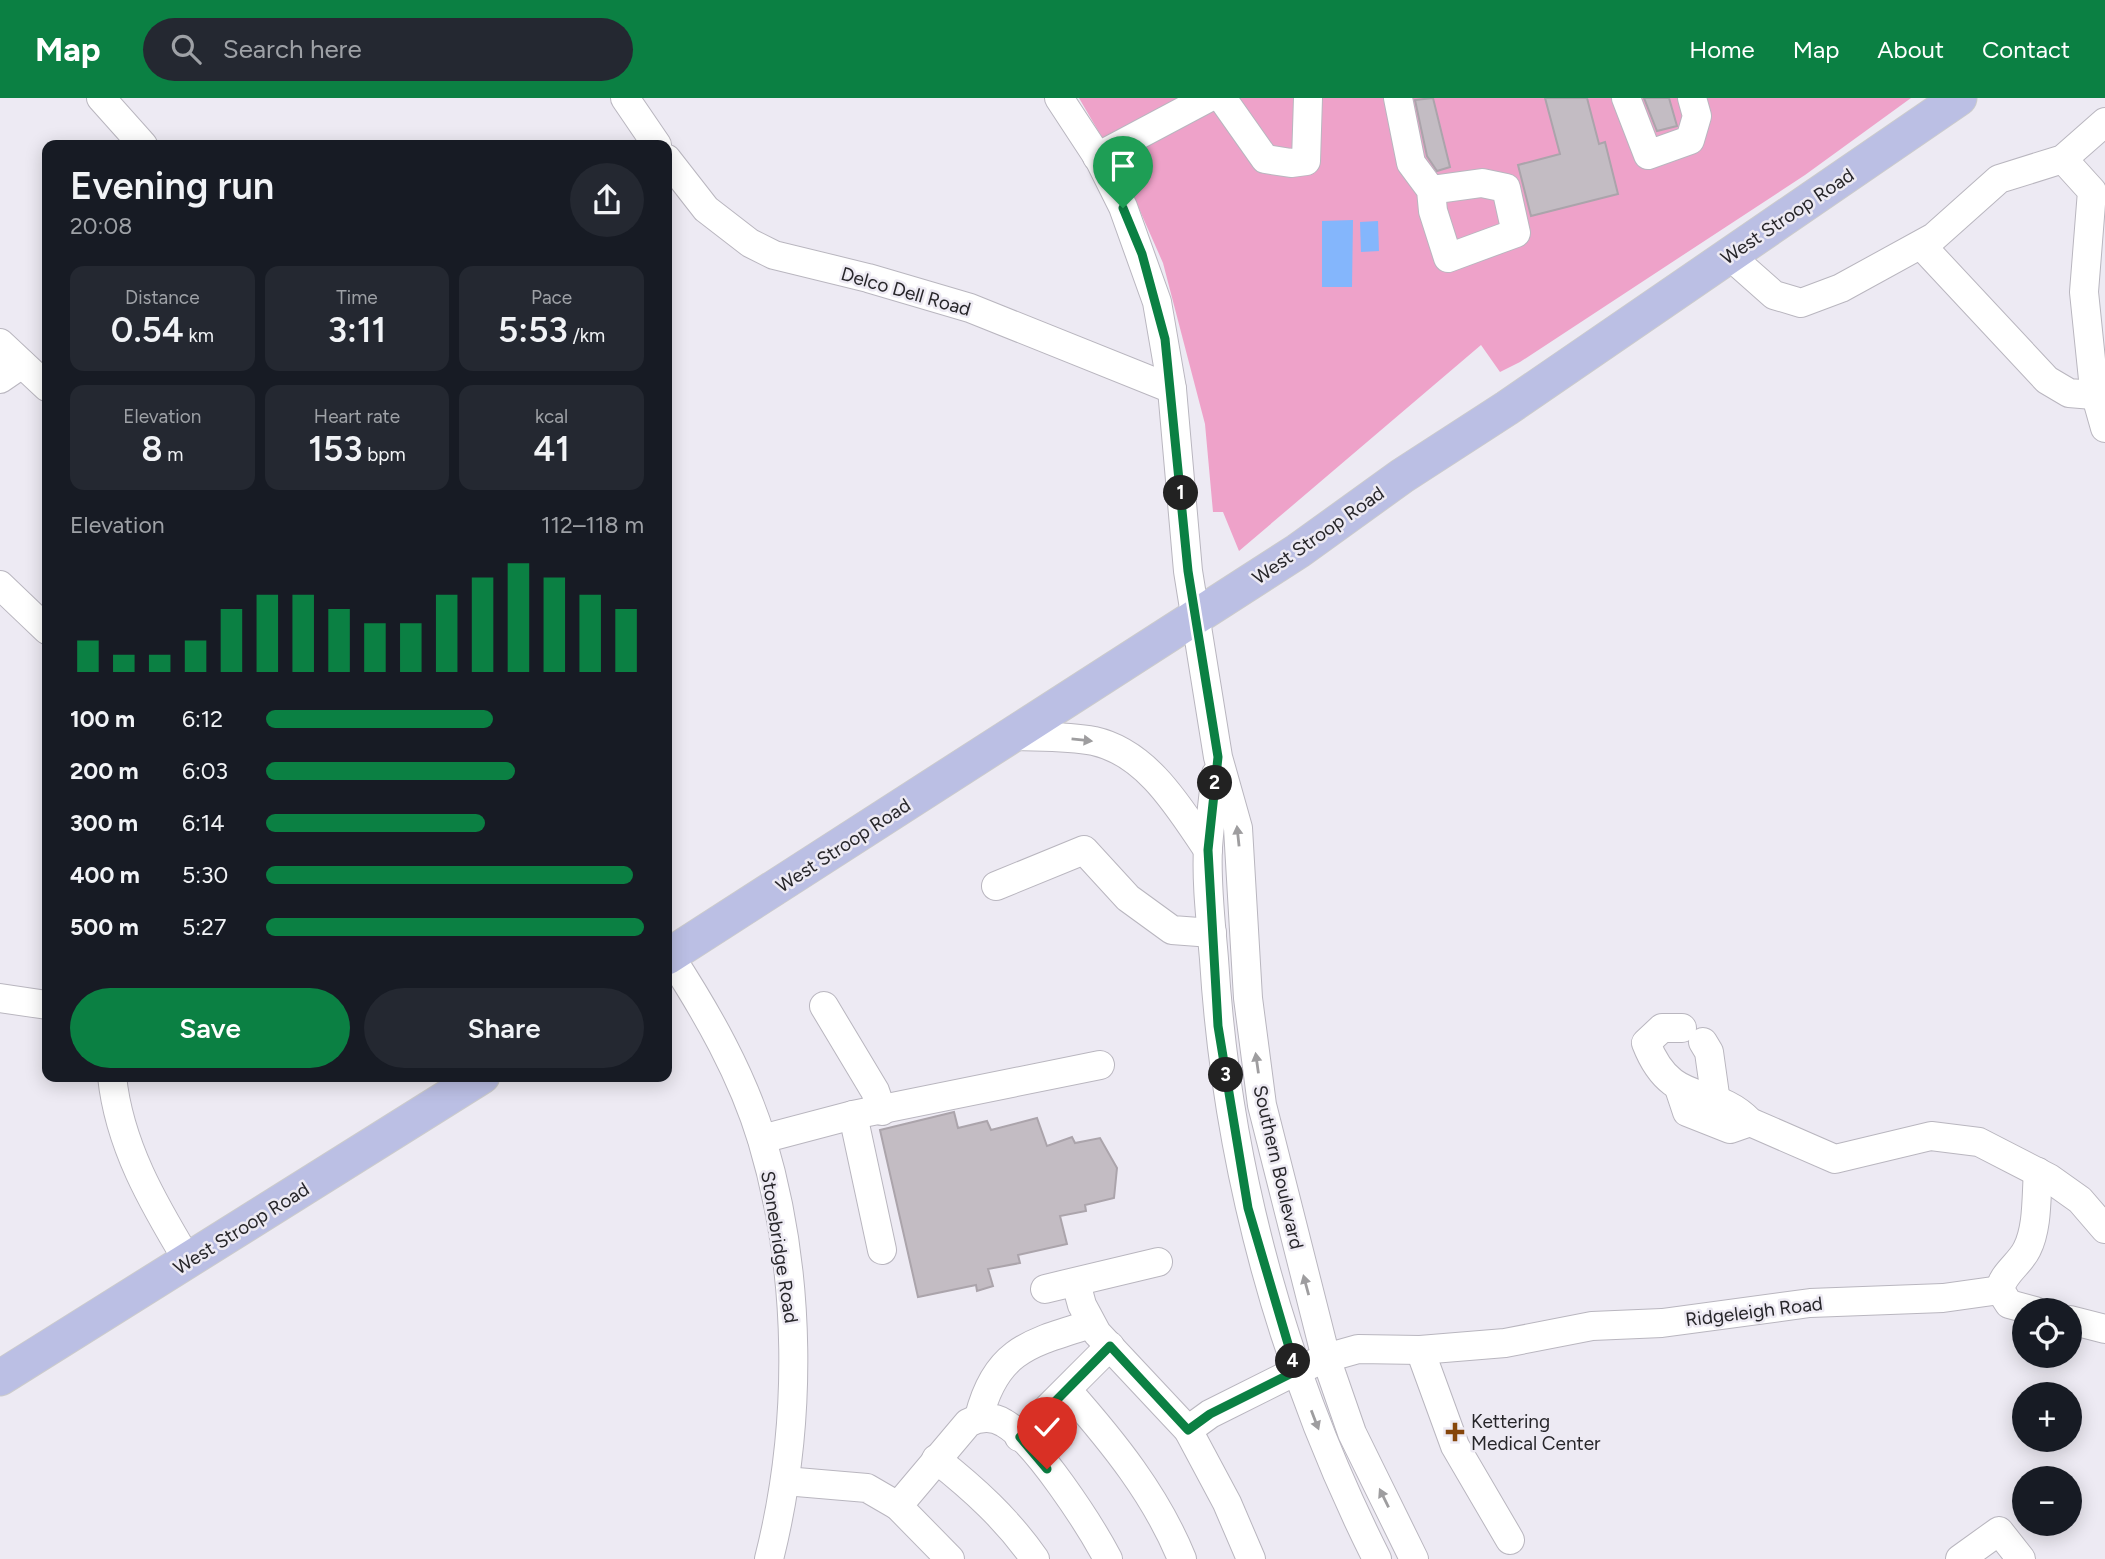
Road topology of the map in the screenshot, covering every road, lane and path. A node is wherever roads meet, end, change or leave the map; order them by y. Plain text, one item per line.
1 (101, 98) edge
2 (625, 98) edge
3 (1059, 98) edge
4 (1208, 98) edge
5 (1222, 98) edge
6 (1308, 98) edge
7 (1398, 98) edge
8 (1626, 98) edge
9 (1692, 98) edge
10 (1959, 98) edge
11 (2105, 122) edge
12 (139, 140) edge
13 (654, 140) edge
14 (1097, 157) junction
15 (2063, 159) junction
16 (672, 166) edge
17 (1431, 190) dead end
18 (1920, 245) junction
19 (1730, 256) junction
20 (0, 343) edge
21 (11, 371) edge
22 (42, 385) edge
23 (1172, 389) junction
24 (2101, 397) edge
25 (2105, 428) edge
26 (0, 585) edge
27 (1196, 616) junction
28 (42, 625) edge
29 (1014, 736) junction
30 (1218, 757) junction
31 (1208, 850) junction
32 (996, 886) dead end
33 (1212, 933) junction
34 (672, 953) edge
35 (672, 962) edge
36 (0, 998) edge
37 (42, 1003) edge
38 (824, 1006) dead end
39 (1100, 1065) dead end
40 (114, 1082) edge
41 (472, 1082) edge
42 (1679, 1088) junction
43 (1716, 1102) junction
44 (882, 1111) junction
45 (853, 1115) junction
46 (1750, 1122) junction
47 (762, 1139) junction
48 (2038, 1172) junction
49 (2105, 1229) edge
50 (882, 1250) dead end
51 (188, 1261) junction
52 (1158, 1262) dead end
53 (1076, 1283) junction
54 (1045, 1289) dead end
55 (2000, 1290) junction
56 (2012, 1305) edge
57 (2082, 1323) edge
58 (1091, 1324) junction
59 (2105, 1329) edge
60 (1110, 1346) junction
61 (1420, 1350) junction
62 (1326, 1358) junction
63 (1296, 1371) junction
64 (0, 1378) edge
65 (1068, 1391) junction
66 (979, 1417) junction
67 (1188, 1430) junction
68 (1020, 1437) junction
69 (936, 1458) junction
70 (785, 1481) junction
71 (898, 1506) junction
72 (1510, 1540) dead end
73 (768, 1559) edge
74 (950, 1559) edge
75 (1035, 1559) edge
76 (1108, 1559) edge
77 (1182, 1559) edge
78 (1251, 1559) edge
79 (1377, 1559) edge
80 (1414, 1559) edge
81 (1960, 1559) edge
82 (2021, 1559) edge

1 - 12 street
2 - 13 street
3 - 14 street, Southern Boulevard
4 - 14 street
5 - 6 street
7 - 17 street
8 - 9 street
10 - 19 main road, West Stroop Road
11 - 15 street
14 - 23 street, Southern Boulevard
15 - 18 street
15 - 24 street
16 - 23 street, Delco Dell Road
18 - 19 street
18 - 24 street
19 - 27 main road, West Stroop Road
20 - 21 street
21 - 22 street
23 - 27 street, Southern Boulevard
24 - 25 street
26 - 28 street
27 - 29 main road, West Stroop Road
27 - 30 street, Southern Boulevard
29 -> 31 street
29 - 34 main road, West Stroop Road
30 - 31 street, Southern Boulevard
62 -> 30 street, Southern Boulevard
31 - 33 street, Southern Boulevard
32 - 33 street
33 - 63 street, Southern Boulevard
35 - 47 street, Stonebridge Road
36 - 37 street
38 - 44 street
39 - 44 street
40 - 51 street
41 - 51 main road, West Stroop Road
42 - 43 street
42 - 43 street
42 - 46 street
43 - 46 street
44 - 45 street
45 - 47 street
45 - 50 street
46 - 48 street
47 - 70 street, Stonebridge Road
48 - 49 street
48 - 55 street
51 - 64 main road, West Stroop Road
52 - 53 street
53 - 54 street
53 - 58 street
55 - 56 street
55 - 61 street, Ridgeleigh Road
57 - 59 street
58 - 60 street
58 - 66 street
60 - 65 street
60 - 67 street
61 - 62 street, Ridgeleigh Road
61 - 72 street
62 - 63 street, Ridgeleigh Road
80 -> 62 street, Southern Boulevard
63 - 67 street, Ridgeleigh Road
63 -> 79 street, Southern Boulevard
65 - 68 street
65 - 77 street
66 - 68 street
66 - 69 street
67 - 78 street
68 - 76 street
69 - 71 street
69 - 75 street
70 - 71 street
70 - 73 street, Stonebridge Road
71 - 74 street
81 - 82 street

